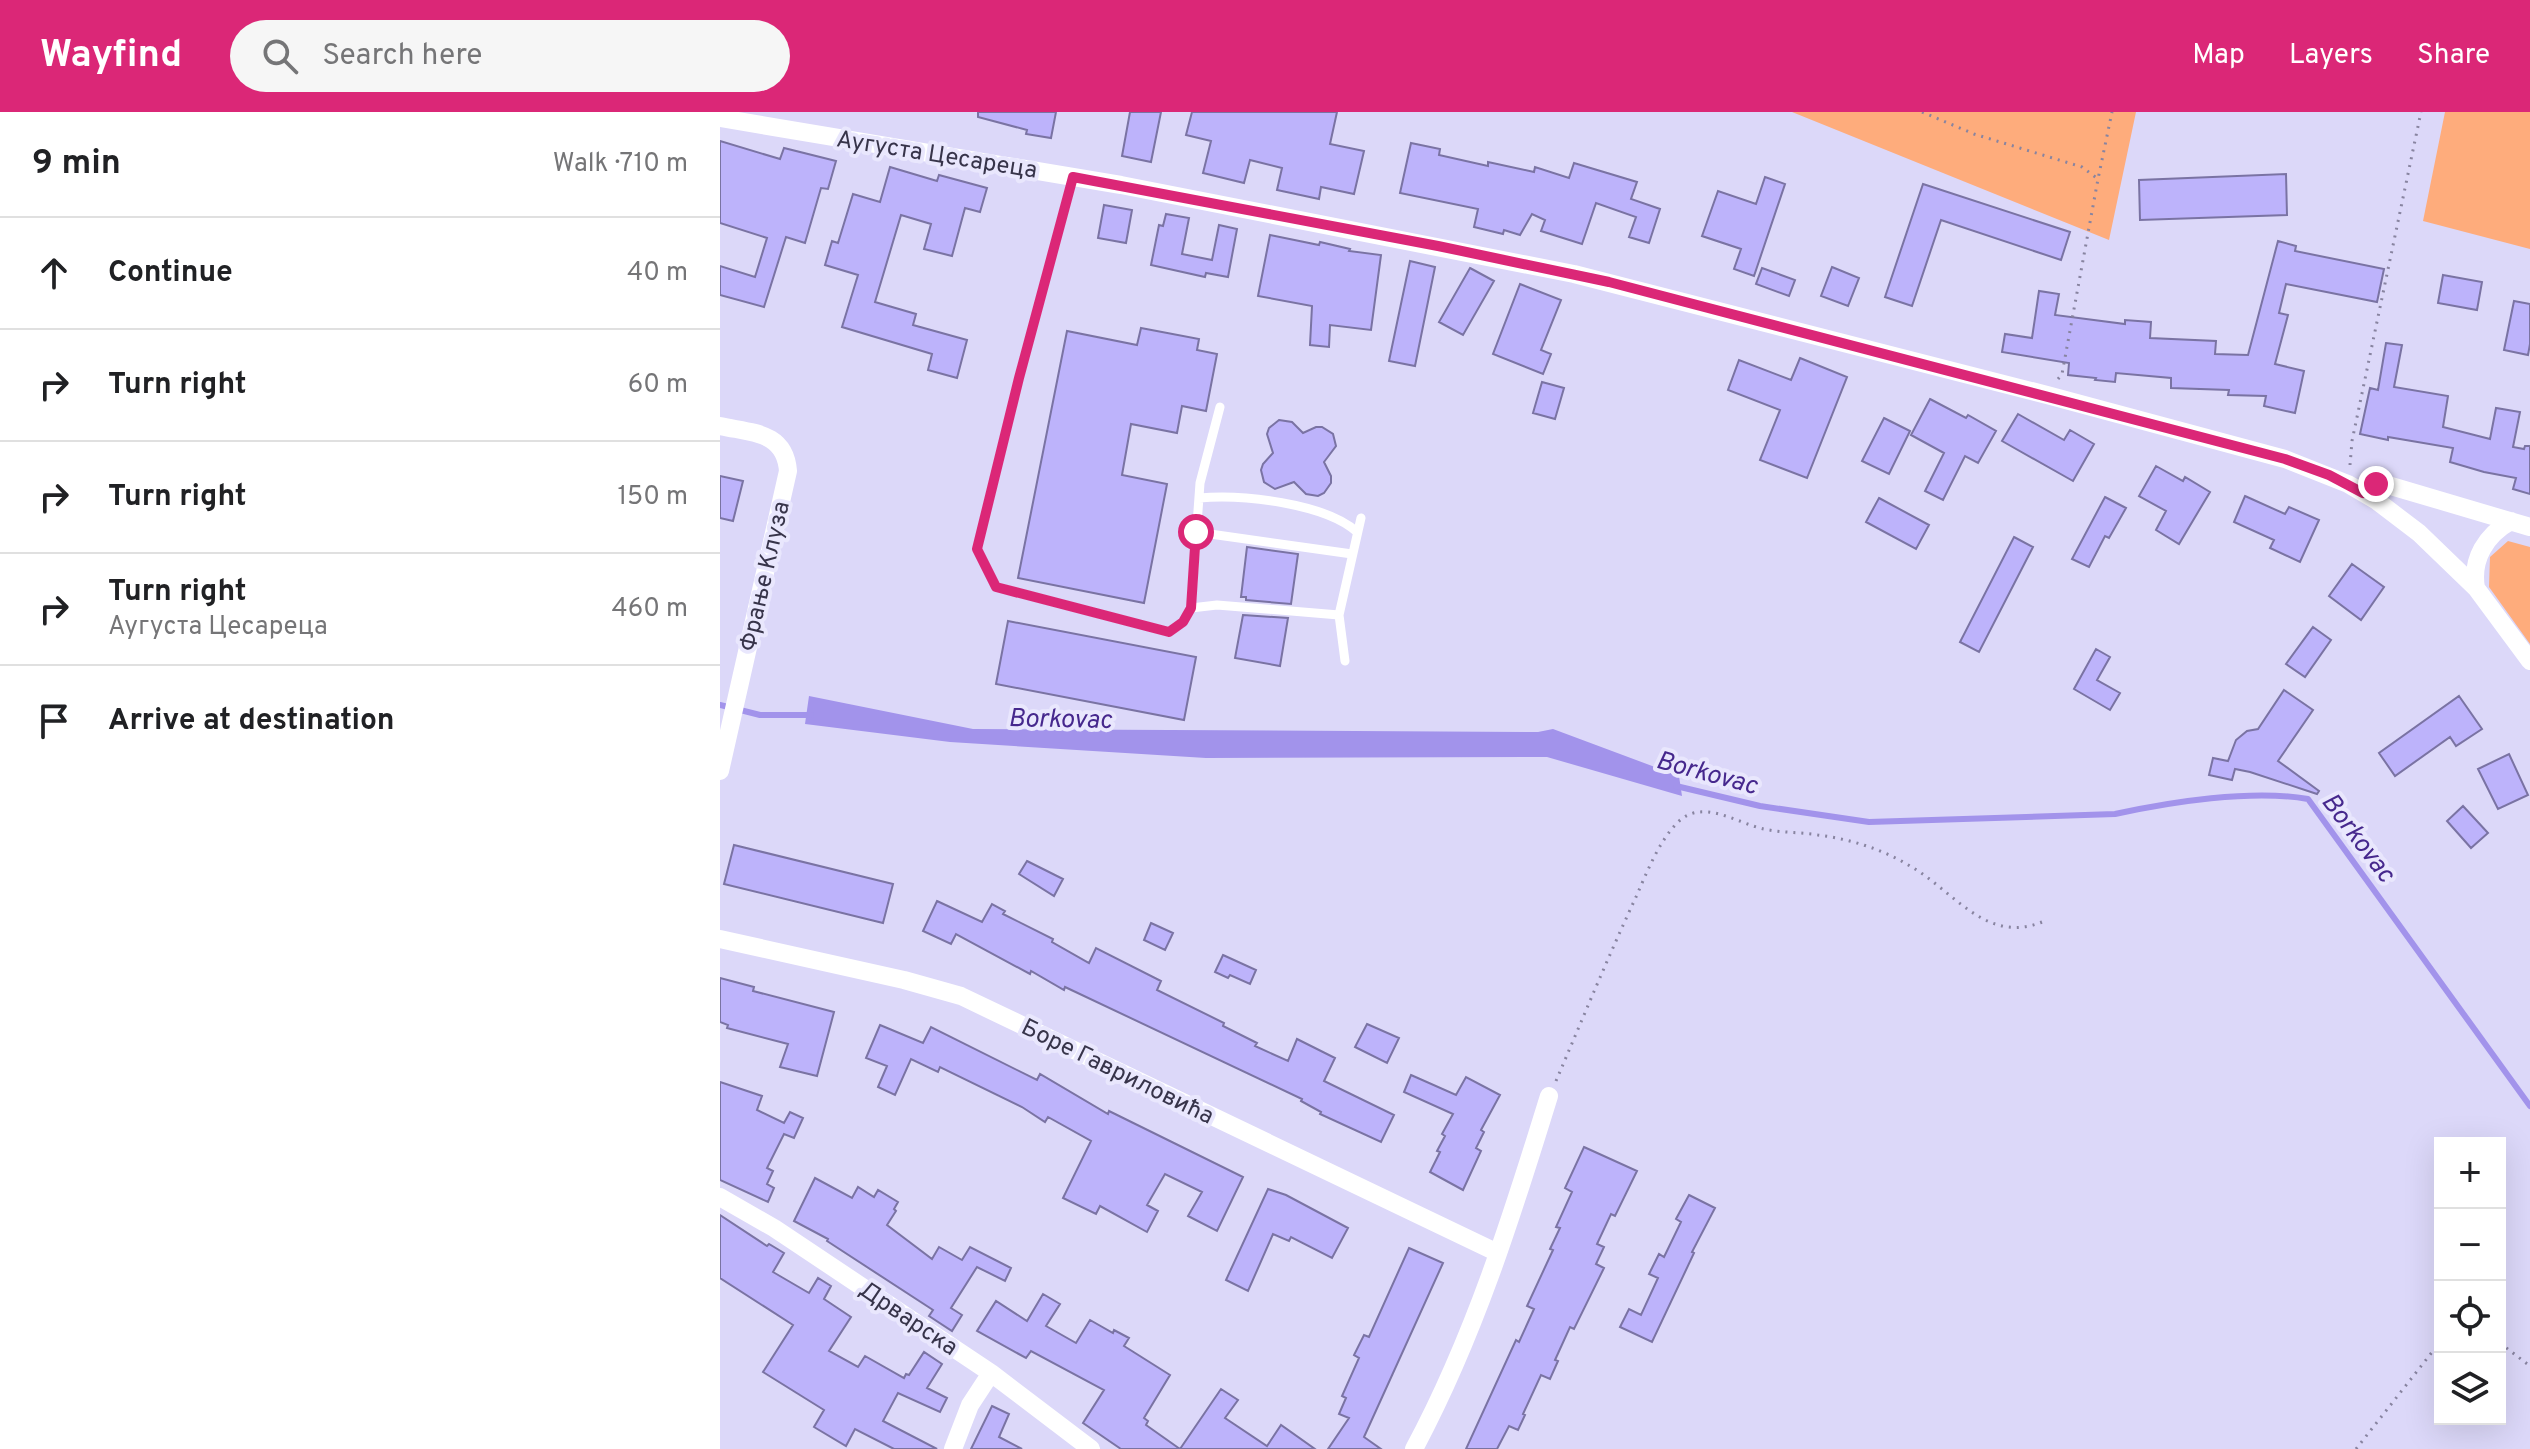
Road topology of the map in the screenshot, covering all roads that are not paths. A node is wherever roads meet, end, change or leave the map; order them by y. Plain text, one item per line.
1 (720, 118) edge
2 (1073, 177) junction
3 (1220, 407) dead end
4 (720, 426) edge
5 (2356, 488) junction
6 (1199, 498) junction
7 (1361, 518) dead end
8 (2511, 521) junction
9 (2530, 527) edge
10 (1196, 532) junction
11 (1357, 532) junction
12 (1352, 554) junction
13 (2476, 588) junction
14 (1191, 608) junction
15 (1339, 615) junction
16 (1345, 661) dead end
17 (2530, 661) edge
18 (720, 771) edge
19 (720, 939) edge
20 (1549, 1096) road end
21 (720, 1197) edge
22 (1498, 1253) junction
23 (991, 1373) junction
24 (953, 1449) edge
25 (1091, 1449) edge
26 (1414, 1449) edge

1 - 2 street, Аугуста Цесареца
2 - 5 street, Аугуста Цесареца
2 - 14 lane
3 - 6 lane
4 - 18 street, Фрање Клуза
5 - 8 street, Аугуста Цесареца
5 - 13 street, Аугуста Цесареца
6 - 10 lane
6 - 11 lane
7 - 11 lane
8 - 9 street, Аугуста Цесареца
8 - 13 street
10 - 12 lane
10 - 14 lane
11 - 12 lane
12 - 15 lane
13 - 17 street, Аугуста Цесареца
14 - 15 lane
15 - 16 lane
19 - 22 street, Боре Гавриловића
20 - 22 street
21 - 23 street, Дрварска
22 - 26 street
23 - 24 street
23 - 25 street, Дрварска

